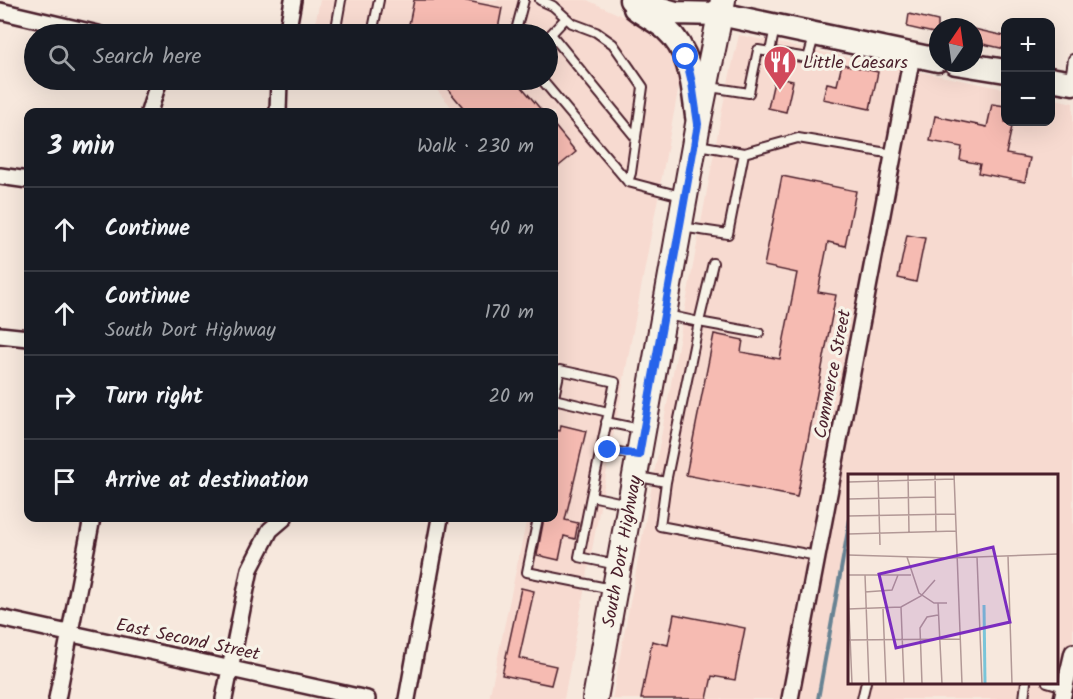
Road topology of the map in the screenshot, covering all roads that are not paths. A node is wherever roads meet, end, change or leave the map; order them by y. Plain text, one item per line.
1 (293, 0) edge
2 (341, 0) edge
3 (379, 0) edge
4 (524, 0) edge
5 (540, 0) edge
6 (625, 0) edge
7 (631, 0) edge
8 (697, 0) edge
9 (554, 3) edge
10 (721, 7) edge
11 (11, 8) edge
12 (566, 18) junction
13 (65, 24) edge
14 (289, 24) edge
15 (337, 24) edge
16 (374, 24) edge
17 (518, 24) edge
18 (558, 26) edge
19 (775, 26) junction
20 (814, 34) junction
21 (558, 44) edge
22 (770, 52) junction
23 (912, 56) junction
24 (929, 59) edge
25 (1073, 59) edge
26 (983, 67) edge
27 (1001, 70) edge
28 (1064, 81) edge
29 (705, 87) junction
30 (156, 90) edge
31 (279, 90) edge
32 (550, 90) edge
33 (150, 108) edge
34 (278, 108) edge
35 (696, 134) junction
36 (636, 138) junction
37 (744, 153) junction
38 (893, 154) junction
39 (0, 176) edge
40 (24, 179) edge
41 (628, 182) junction
42 (685, 197) junction
43 (680, 227) junction
44 (713, 263) dead end
45 (664, 315) junction
46 (699, 322) junction
47 (759, 333) dead end
48 (0, 334) edge
49 (24, 337) edge
50 (558, 379) edge
51 (558, 399) edge
52 (609, 412) junction
53 (606, 422) junction
54 (643, 430) junction
55 (601, 449) junction
56 (637, 466) junction
57 (666, 482) junction
58 (591, 496) junction
59 (630, 504) junction
60 (91, 522) edge
61 (279, 522) edge
62 (439, 522) edge
63 (537, 522) edge
64 (817, 556) junction
65 (619, 565) junction
66 (615, 589) junction
67 (0, 618) edge
68 (69, 633) junction
69 (1073, 652) edge
70 (230, 668) junction
71 (866, 684) edge
72 (1026, 684) edge
73 (1050, 684) edge
74 (1063, 693) edge
75 (57, 699) edge
76 (224, 699) edge
77 (367, 699) edge
78 (407, 699) edge
79 (595, 699) edge
80 (790, 699) edge
81 (862, 699) edge
82 (1024, 699) edge

1 - 14 street
2 - 15 lane
3 - 16 lane
4 - 17 lane
5 - 9 lane
6 - 35 street
7 - 10 street
8 - 10 street
9 - 12 lane
10 - 19 street
10 - 29 main road, South Dort Highway
11 - 13 street
12 - 18 lane
12 - 36 lane
19 - 20 street
19 - 22 lane
20 - 22 lane
20 - 23 street
21 - 36 lane
22 - 29 lane
23 - 24 street
23 - 38 street, Commerce Street
25 - 28 lane
26 - 27 street
29 - 35 main road, South Dort Highway
30 - 33 street
31 - 34 street
32 - 41 lane
35 - 37 lane
35 - 42 main road, South Dort Highway
36 - 41 lane
37 - 38 lane
37 - 43 lane
38 - 64 street, Commerce Street
39 - 40 street
41 - 42 lane
42 - 43 main road, South Dort Highway
43 - 45 main road, South Dort Highway
44 - 46 lane
45 - 46 lane
45 - 54 main road, South Dort Highway
46 - 47 lane
46 - 57 lane
48 - 49 street
50 - 52 lane
51 - 52 lane
52 - 53 lane
53 - 54 lane
53 - 55 lane
54 - 56 main road, South Dort Highway
55 - 56 lane
55 - 58 lane
56 - 57 lane
56 - 59 main road, South Dort Highway
57 - 64 lane
58 - 59 lane
58 - 65 lane
59 - 65 main road, South Dort Highway
60 - 68 street
61 - 70 street
62 - 78 street
63 - 66 lane
64 - 80 street, Commerce Street
65 - 66 main road, South Dort Highway
66 - 79 main road, South Dort Highway
67 - 68 street, East Second Street
68 - 70 street, East Second Street
68 - 75 street
69 - 74 street
70 - 76 street
70 - 77 street, East Second Street
71 - 81 lane
72 - 82 lane
73 - 74 lane

